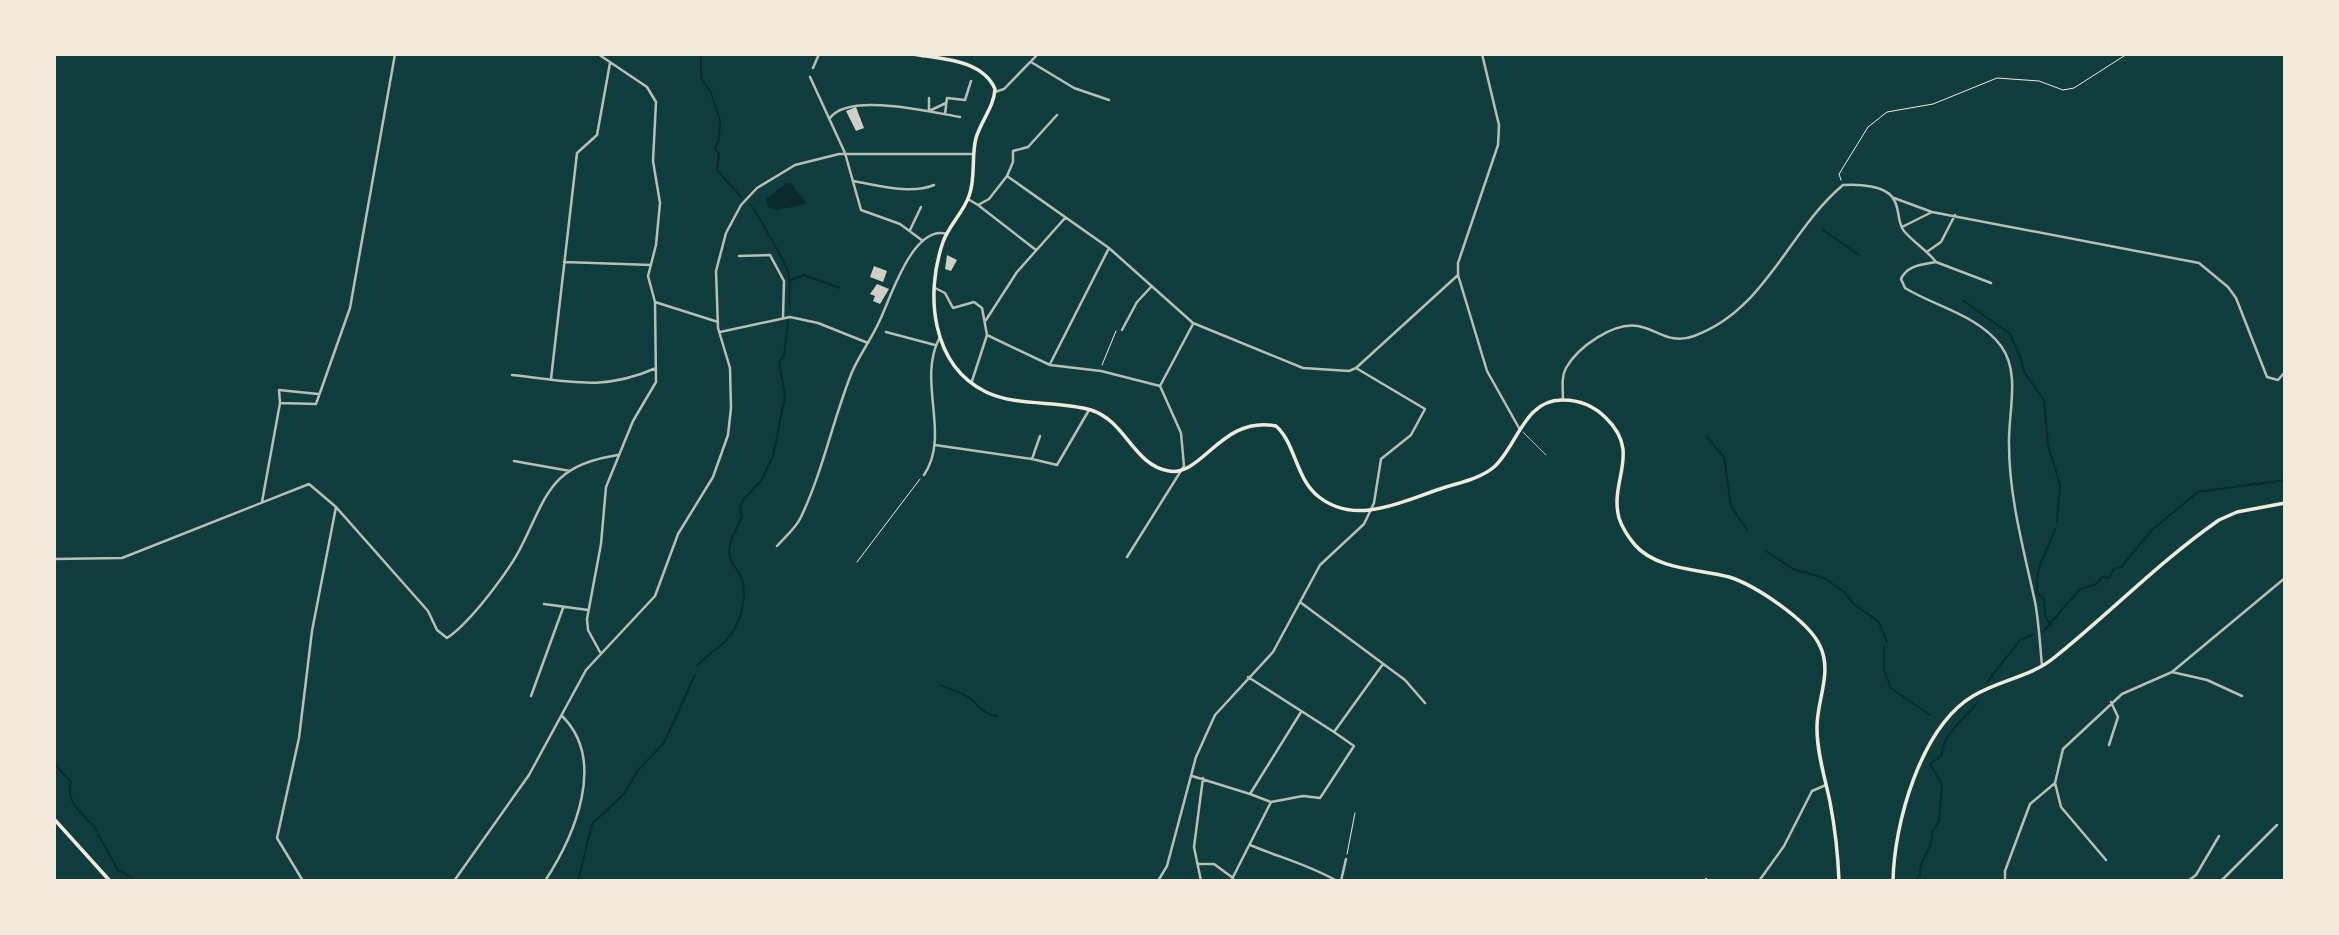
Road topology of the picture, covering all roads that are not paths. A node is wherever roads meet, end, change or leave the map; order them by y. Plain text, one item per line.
1 (395, 54) edge
2 (598, 54) edge
3 (819, 54) edge
4 (913, 54) edge
5 (1038, 54) edge
6 (1482, 54) edge
7 (1031, 62) junction
8 (610, 63) junction
9 (813, 68) dead end
10 (810, 76) dead end
11 (971, 81) dead end
12 (995, 92) junction
13 (929, 98) dead end
14 (1109, 100) dead end
15 (946, 103) junction
16 (929, 111) junction
17 (945, 114) junction
18 (1057, 115) dead end
19 (960, 117) dead end
20 (830, 118) junction
21 (845, 153) junction
22 (973, 154) junction
23 (1007, 176) junction
24 (853, 181) junction
25 (934, 185) dead end
26 (1894, 198) junction
27 (968, 199) junction
28 (978, 205) junction
29 (920, 207) dead end
30 (1932, 212) junction
31 (1955, 215) junction
32 (1065, 218) junction
33 (1902, 227) junction
34 (910, 230) junction
35 (947, 234) junction
36 (923, 242) junction
37 (1109, 248) junction
38 (1036, 250) junction
39 (1928, 252) junction
40 (739, 256) dead end
41 (564, 262) junction
42 (1936, 262) junction
43 (651, 265) junction
44 (1458, 275) junction
45 (1991, 283) dead end
46 (1151, 287) junction
47 (935, 288) junction
48 (655, 302) junction
49 (783, 317) junction
50 (986, 321) junction
51 (718, 322) junction
52 (1193, 323) junction
53 (1122, 330) road end
54 (719, 332) junction
55 (886, 332) dead end
56 (986, 335) junction
57 (939, 339) junction
58 (868, 343) junction
59 (936, 345) junction
60 (1050, 365) junction
61 (656, 368) junction
62 (1356, 368) junction
63 (2285, 372) edge
64 (512, 376) dead end
65 (551, 379) junction
66 (972, 381) junction
67 (1160, 386) junction
68 (319, 394) junction
69 (1563, 400) junction
70 (280, 403) junction
71 (1089, 410) junction
72 (1520, 428) junction
73 (1040, 436) dead end
74 (935, 445) junction
75 (618, 455) junction
76 (1546, 455) dead end
77 (1032, 460) junction
78 (514, 461) dead end
79 (1182, 470) junction
80 (571, 471) junction
81 (924, 475) road end
82 (262, 502) junction
83 (2285, 503) edge
84 (336, 507) junction
85 (1372, 510) junction
86 (777, 546) dead end
87 (1127, 557) dead end
88 (55, 560) edge
89 (2285, 578) edge
90 (1300, 602) junction
91 (544, 604) dead end
92 (563, 608) junction
93 (588, 610) junction
94 (600, 652) junction
95 (1383, 664) junction
96 (2042, 666) junction
97 (2172, 672) junction
98 (1248, 677) junction
99 (531, 696) dead end
100 (2242, 696) dead end
101 (2111, 702) junction
102 (1425, 703) dead end
103 (1301, 712) junction
104 (562, 716) junction
105 (1334, 732) junction
106 (2109, 745) dead end
107 (1192, 776) junction
108 (1203, 778) junction
109 (2055, 783) junction
110 (1826, 785) junction
111 (1250, 794) junction
112 (1271, 802) junction
113 (54, 820) edge
114 (2277, 825) dead end
115 (2219, 836) dead end
116 (1250, 845) junction
117 (1346, 859) road end
118 (2106, 860) dead end
119 (1199, 864) junction
120 (1232, 879) edge
121 (110, 881) edge
122 (303, 881) edge
123 (454, 881) edge
124 (545, 881) edge
125 (1158, 881) edge
126 (1201, 881) edge
127 (1339, 881) edge
128 (1759, 881) edge
129 (1839, 881) edge
130 (1893, 881) edge
131 (2005, 881) edge
132 (2188, 881) edge
133 (2221, 881) edge

1 - 68 street
2 - 8 street
3 - 9 street
4 - 12 main road
5 - 7 street
6 - 44 street
7 - 12 street
7 - 14 street
8 - 41 street
8 - 43 street
10 - 20 street
11 - 15 street
12 - 22 main road
13 - 16 street
15 - 16 street
15 - 17 street
16 - 17 street
16 - 20 street
17 - 19 street
18 - 23 street
20 - 21 street
21 - 22 street
21 - 24 street
21 - 51 street
22 - 27 main road
23 - 28 street
23 - 32 street
24 - 25 street
24 - 34 street
26 - 30 street
26 - 33 street
26 - 69 street
27 - 28 street
27 - 35 main road
28 - 38 street
29 - 34 street
30 - 31 street
30 - 33 street
31 - 39 street
31 - 63 street
32 - 37 street
32 - 38 street
33 - 39 street
34 - 36 street
35 - 36 street
35 - 47 main road
36 - 58 street
37 - 46 street
37 - 60 street
38 - 50 street
39 - 42 street
40 - 49 street
41 - 43 street
41 - 65 street
42 - 45 street
42 - 96 street
43 - 48 street
44 - 62 street
44 - 72 street
46 - 52 street
46 - 53 street
47 - 50 street
47 - 57 main road
48 - 51 street
48 - 61 street
49 - 54 street
49 - 58 street
50 - 56 street
51 - 54 street
52 - 62 street
52 - 67 street
54 - 94 street
55 - 59 street
56 - 60 street
56 - 66 street
57 - 59 street
57 - 66 main road
58 - 86 street
59 - 74 street
60 - 67 street
61 - 65 street
61 - 75 street
62 - 85 street
64 - 65 street
66 - 71 main road
67 - 79 street
68 - 70 street
68 - 70 street
69 - 72 main road
69 - 110 main road
70 - 82 street
71 - 77 street
71 - 79 main road
72 - 76 lane
72 - 85 main road
73 - 77 street
74 - 77 street
74 - 81 street
75 - 80 street
75 - 93 street
78 - 80 street
79 - 85 main road
79 - 87 street
80 - 84 street
82 - 84 street
82 - 88 street
83 - 96 main road
84 - 122 street
85 - 90 street
89 - 97 street
90 - 95 street
90 - 98 street
91 - 92 street
92 - 93 street
92 - 99 street
93 - 94 street
94 - 104 street
95 - 102 street
95 - 105 street
96 - 130 main road
97 - 100 street
97 - 101 street
98 - 103 street
98 - 107 street
101 - 106 street
101 - 109 street
103 - 105 street
103 - 111 street
104 - 123 street
104 - 124 street
105 - 112 street
107 - 108 street
107 - 125 street
108 - 111 street
108 - 119 street
109 - 118 street
109 - 131 street
110 - 128 street
110 - 129 main road
111 - 112 street
112 - 116 street
113 - 121 main road
114 - 133 street
115 - 132 street
116 - 120 street
116 - 127 street
117 - 127 street
119 - 120 street
119 - 126 street

